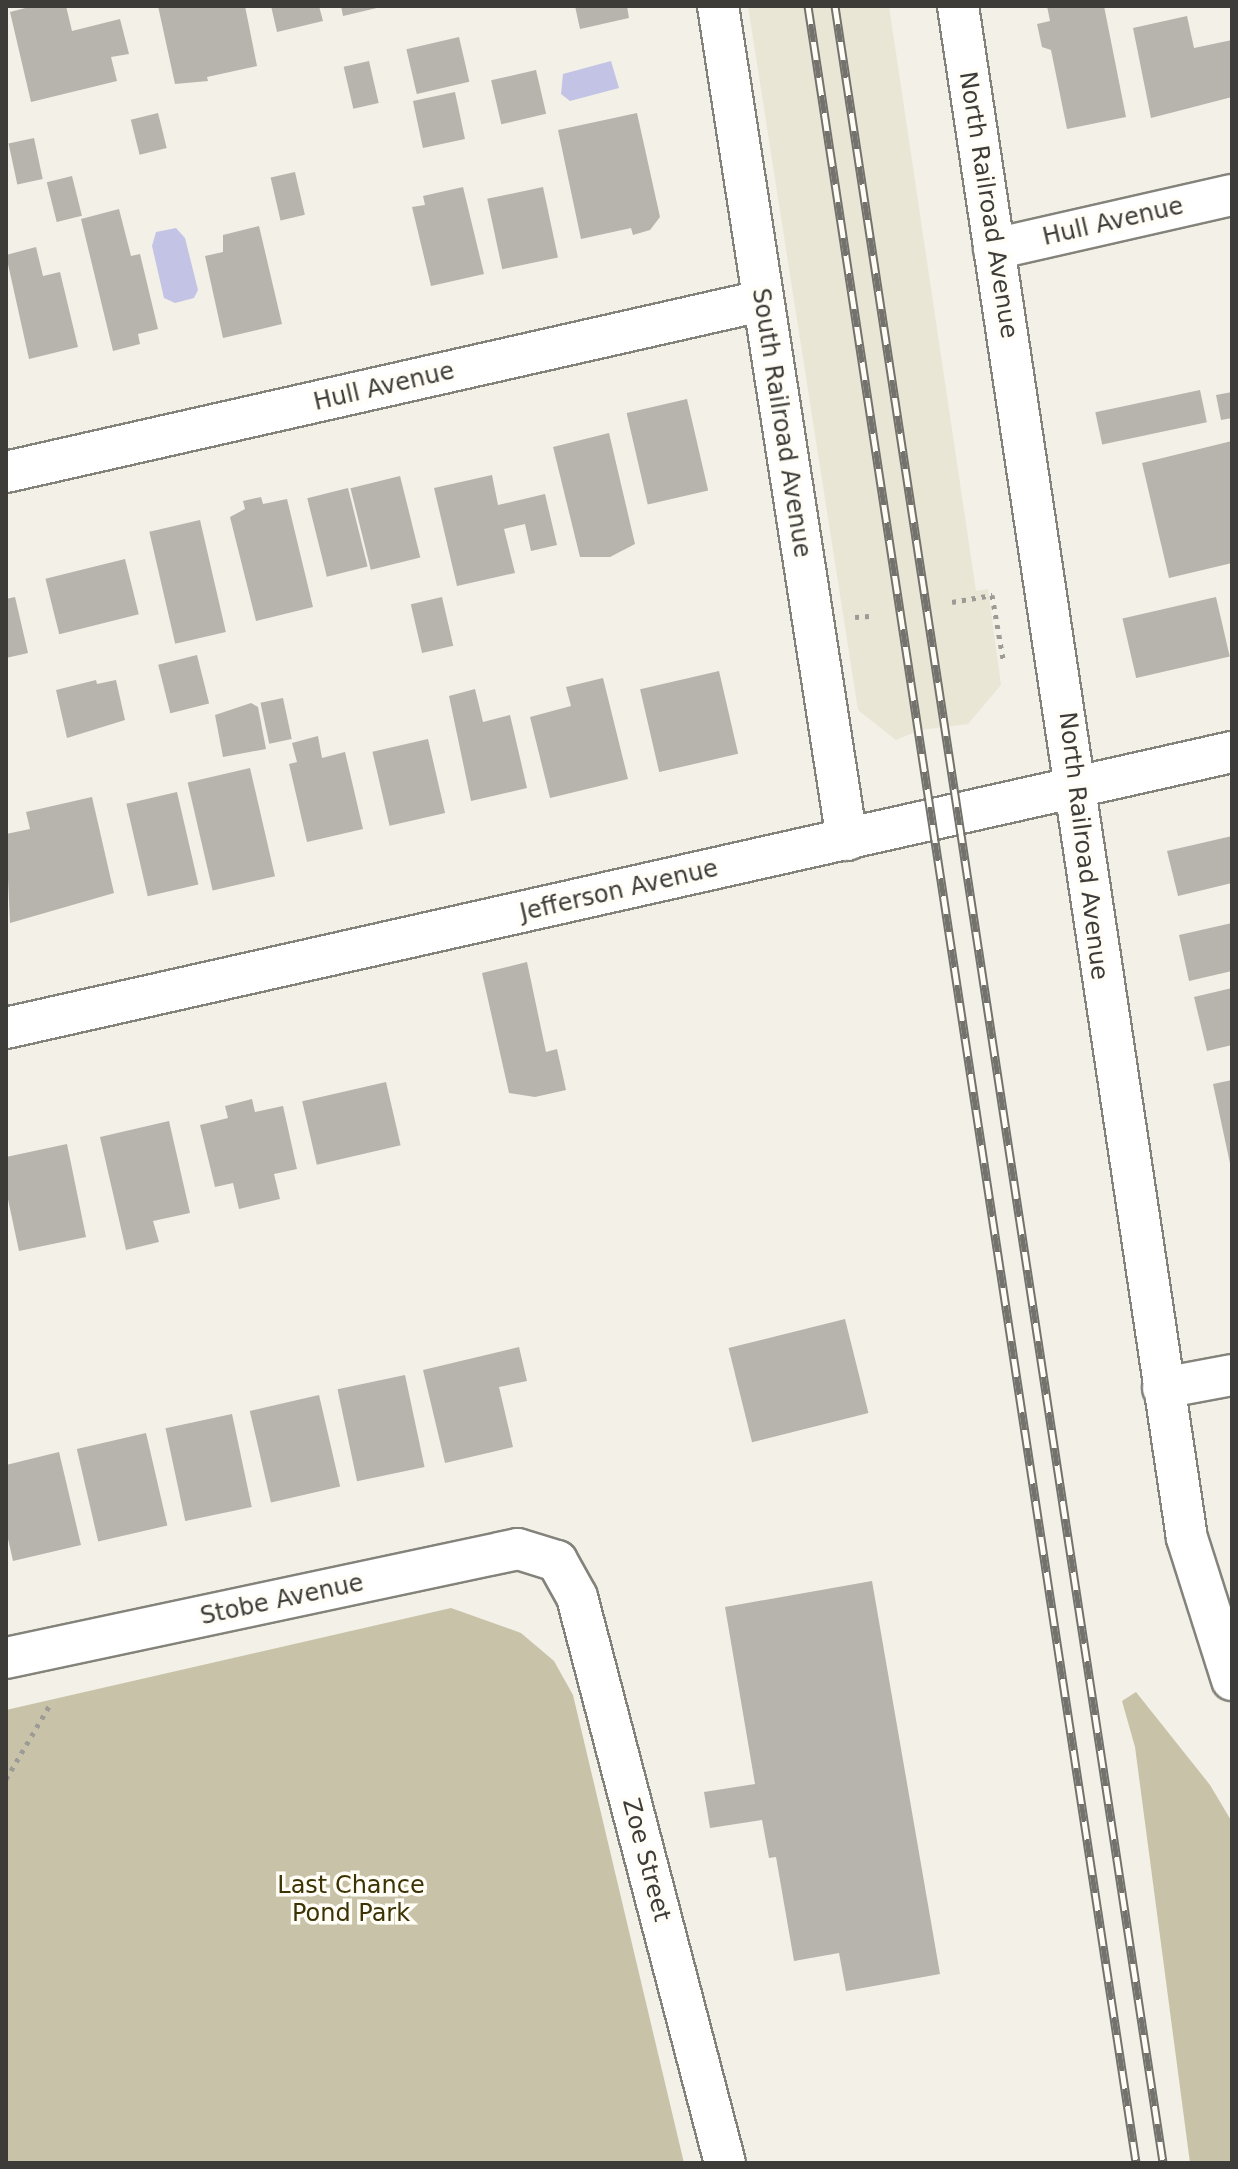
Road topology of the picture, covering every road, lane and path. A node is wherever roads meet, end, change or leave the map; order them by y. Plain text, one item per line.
1 (718, 6) edge
2 (958, 6) edge
3 (1232, 195) edge
4 (994, 249) junction
5 (761, 301) junction
6 (6, 472) edge
7 (952, 602) dead end
8 (1003, 659) dead end
9 (1232, 752) edge
10 (1074, 789) junction
11 (847, 840) junction
12 (6, 1028) edge
13 (1232, 1375) edge
14 (1163, 1388) junction
15 (557, 1561) joint
16 (6, 1658) edge
17 (1232, 1680) edge
18 (51, 1703) dead end
19 (6, 1779) edge
20 (725, 2163) edge

1 - 5 street, South Railroad Avenue
2 - 4 street, North Railroad Avenue
3 - 4 street, Hull Avenue
4 - 10 street, North Railroad Avenue
5 - 6 street, Hull Avenue
5 - 11 street, South Railroad Avenue
7 - 8 path
9 - 10 street, Jefferson Avenue
10 - 11 street, Jefferson Avenue
10 - 14 street, North Railroad Avenue
11 - 12 street, Jefferson Avenue
13 - 14 street
14 - 17 street, North Railroad Avenue
15 - 16 street, Stobe Avenue
15 - 20 street, Zoe Street
18 - 19 path

